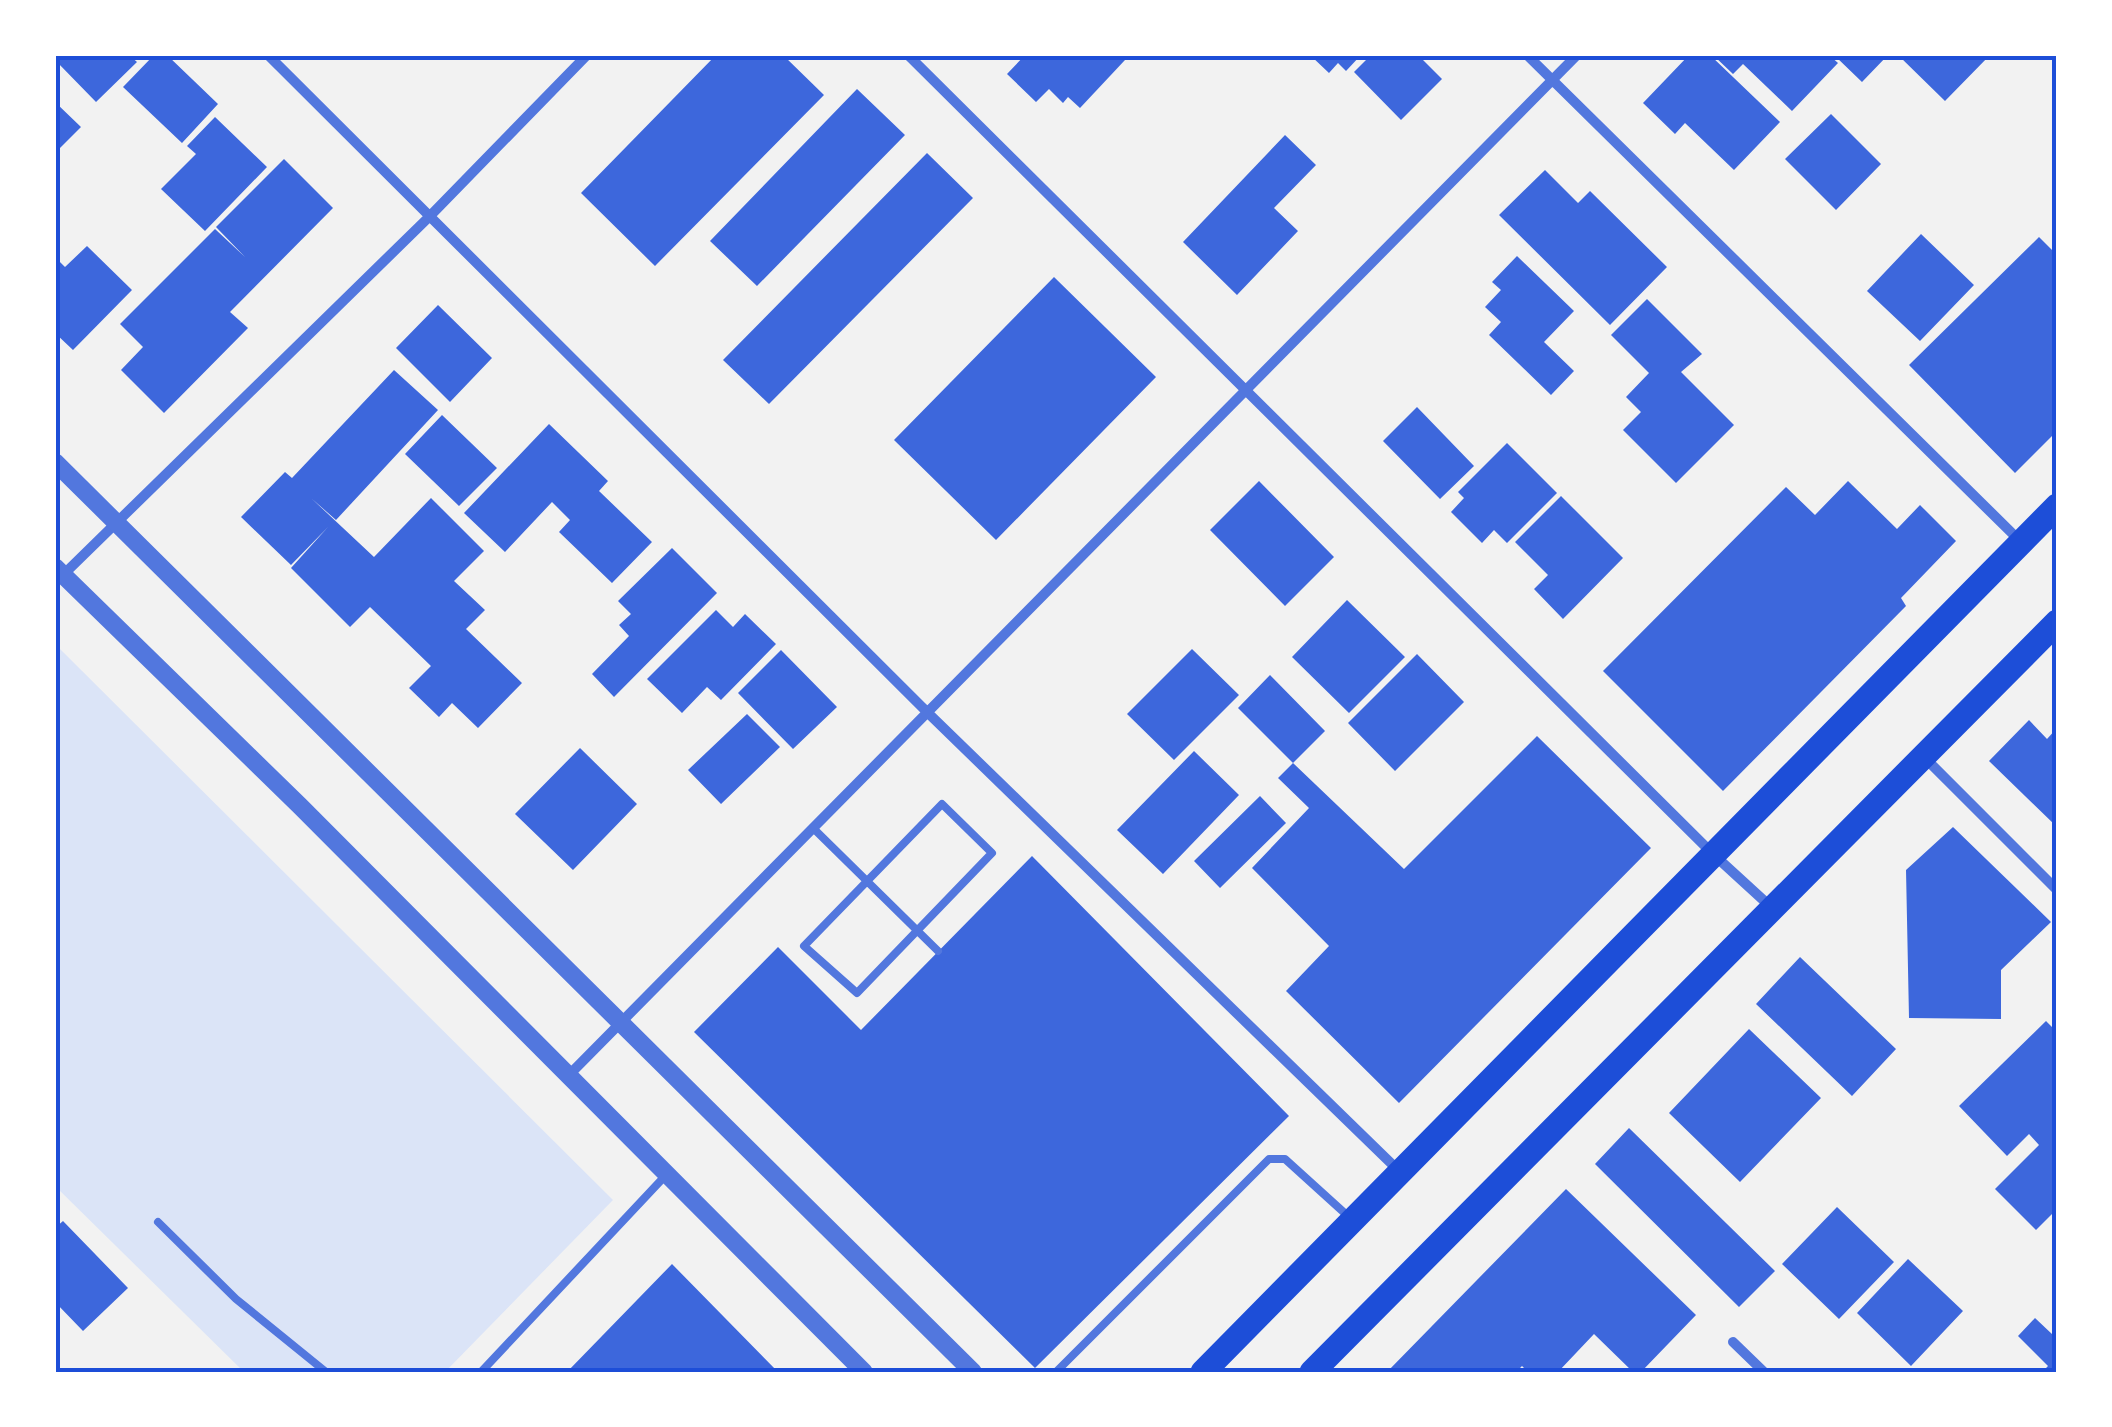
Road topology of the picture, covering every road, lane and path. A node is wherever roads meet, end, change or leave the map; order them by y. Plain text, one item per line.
1 (268, 55) edge
2 (587, 55) edge
3 (908, 55) edge
4 (1526, 55) edge
5 (1576, 55) edge
6 (1552, 80) junction
7 (430, 216) junction
8 (1246, 390) junction
9 (55, 462) edge
10 (2057, 506) edge
11 (116, 522) junction
12 (2022, 542) junction
13 (59, 571) edge
14 (2057, 622) edge
15 (927, 712) junction
16 (1922, 755) junction
17 (814, 828) junction
18 (1713, 854) junction
19 (867, 881) junction
20 (2057, 890) edge
21 (1772, 908) junction
22 (917, 931) junction
23 (938, 952) dead end
24 (620, 1023) junction
25 (568, 1075) junction
26 (1400, 1172) junction
27 (667, 1174) junction
28 (1352, 1220) junction
29 (158, 1222) dead end
30 (1733, 1342) dead end
31 (326, 1372) edge
32 (480, 1372) edge
33 (864, 1372) edge
34 (973, 1372) edge
35 (1056, 1372) edge
36 (1203, 1372) edge
37 (1312, 1372) edge
38 (1764, 1372) edge

1 - 7 street
2 - 7 street
3 - 8 street
4 - 6 street
5 - 6 street
6 - 8 street
6 - 12 street
7 - 11 street
7 - 15 street
8 - 15 street
8 - 18 street
9 - 11 street
10 - 12 main road
11 - 13 street
11 - 24 street
12 - 18 main road
13 - 25 street
14 - 16 main road
15 - 17 street
15 - 26 street
16 - 20 street
16 - 21 main road
17 - 19 lane
17 - 24 street
18 - 21 street
18 - 26 main road
19 - 22 lane
19 - 22 lane
19 - 22 lane
21 - 37 main road
22 - 23 lane
24 - 25 street
24 - 34 street
25 - 27 street
26 - 28 main road
27 - 32 lane
27 - 33 street
28 - 35 lane
28 - 36 main road
29 - 31 lane
30 - 38 street

